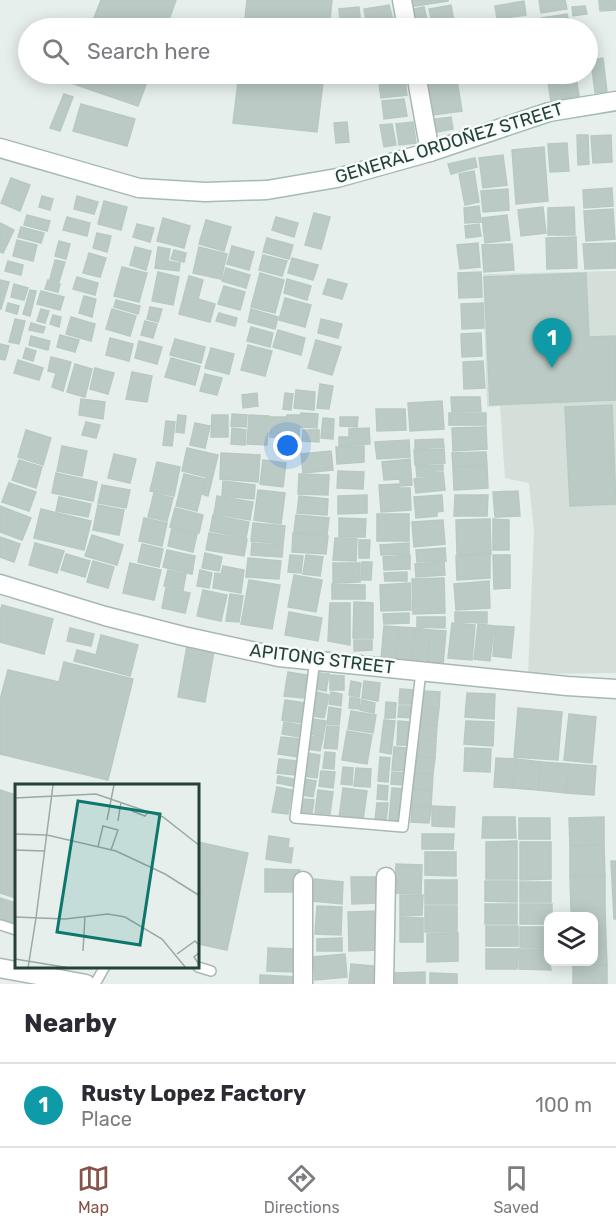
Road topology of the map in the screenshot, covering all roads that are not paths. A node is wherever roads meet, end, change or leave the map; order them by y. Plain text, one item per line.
1 (402, 0) edge
2 (405, 18) edge
3 (418, 84) edge
4 (616, 101) edge
5 (0, 148) edge
6 (430, 152) junction
7 (0, 584) edge
8 (315, 659) junction
9 (421, 671) junction
10 (616, 688) edge
11 (386, 877) dead end
12 (303, 881) dead end
13 (200, 967) edge
14 (0, 968) edge
15 (103, 969) edge
16 (211, 970) dead end
17 (86, 984) edge
18 (95, 984) edge
19 (303, 984) edge
20 (384, 984) edge

1 - 2 street
3 - 6 street
4 - 6 street, GENERAL ORDOÑEZ STREET
5 - 6 street, GENERAL ORDOÑEZ STREET
7 - 8 street, APITONG STREET
8 - 9 street, APITONG STREET
8 - 9 lane
9 - 10 street, APITONG STREET
11 - 20 street
12 - 19 street
13 - 16 lane
14 - 17 street
15 - 18 lane

